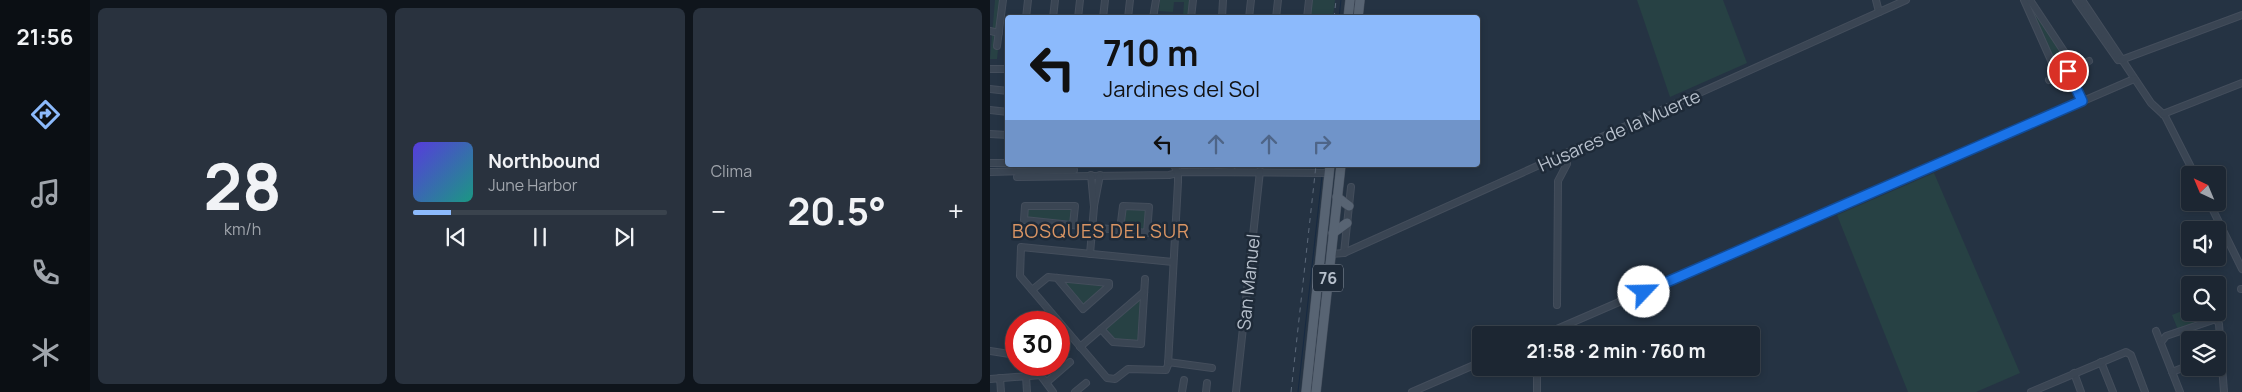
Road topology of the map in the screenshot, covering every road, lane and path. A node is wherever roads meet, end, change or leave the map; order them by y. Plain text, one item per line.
1 (1003, 0) edge
2 (1028, 0) edge
3 (1055, 0) edge
4 (1080, 0) edge
5 (1105, 0) edge
6 (1130, 0) edge
7 (1156, 0) edge
8 (1193, 0) edge
9 (1224, 0) edge
10 (1251, 0) edge
11 (1278, 0) edge
12 (1309, 0) edge
13 (1350, 0) edge
14 (1360, 0) edge
15 (1876, 0) edge
16 (1906, 0) edge
17 (2024, 0) edge
18 (2030, 0) edge
19 (2076, 0) edge
20 (2082, 0) edge
21 (1879, 12) junction
22 (1026, 15) edge
23 (1053, 15) edge
24 (1078, 15) edge
25 (1103, 15) edge
26 (1128, 15) edge
27 (1154, 15) edge
28 (1191, 15) edge
29 (1222, 15) edge
30 (1249, 15) edge
31 (1276, 15) edge
32 (1307, 15) edge
33 (1348, 15) edge
34 (1358, 15) edge
35 (2242, 15) edge
36 (990, 32) edge
37 (999, 32) junction
38 (998, 46) dead end
39 (2122, 60) junction
40 (2089, 61) dead end
41 (990, 69) edge
42 (1005, 69) edge
43 (2072, 69) junction
44 (2128, 70) junction
45 (2058, 76) junction
46 (2134, 78) junction
47 (2049, 80) dead end
48 (2242, 83) edge
49 (990, 89) edge
50 (1005, 91) edge
51 (2082, 101) junction
52 (990, 110) edge
53 (1005, 112) edge
54 (2163, 114) junction
55 (990, 134) edge
56 (1005, 135) edge
57 (1567, 153) junction
58 (990, 163) edge
59 (1005, 163) edge
60 (2190, 166) edge
61 (1172, 167) edge
62 (1174, 167) edge
63 (1341, 167) edge
64 (1073, 168) edge
65 (1217, 168) edge
66 (1326, 170) edge
67 (1260, 171) junction
68 (990, 172) edge
69 (1178, 174) junction
70 (1091, 175) junction
71 (1100, 175) junction
72 (1169, 175) junction
73 (1017, 177) dead end
74 (1351, 187) dead end
75 (1338, 197) junction
76 (1349, 206) junction
77 (1094, 207) junction
78 (2213, 211) edge
79 (1347, 223) junction
80 (1073, 225) junction
81 (1092, 227) junction
82 (1120, 230) junction
83 (1333, 233) junction
84 (1344, 253) junction
85 (1090, 254) junction
86 (1331, 254) junction
87 (1173, 262) junction
88 (2242, 269) edge
89 (1057, 278) junction
90 (1145, 279) dead end
91 (1032, 290) junction
92 (1144, 292) junction
93 (1557, 305) dead end
94 (2207, 321) edge
95 (1564, 326) edge
96 (1101, 329) junction
97 (2156, 331) dead end
98 (2162, 341) junction
99 (1080, 347) junction
100 (990, 351) edge
101 (1005, 353) edge
102 (1168, 362) junction
103 (2101, 362) junction
104 (1472, 366) edge
105 (1212, 368) dead end
106 (2181, 368) edge
107 (2172, 372) junction
108 (2074, 373) junction
109 (1026, 376) joint
110 (1043, 376) edge
111 (1054, 376) edge
112 (1537, 376) edge
113 (2221, 376) edge
114 (1000, 378) junction
115 (990, 379) edge
116 (1184, 380) dead end
117 (1047, 382) junction
118 (1086, 383) dead end
119 (1207, 383) dead end
120 (2222, 391) edge
121 (1001, 392) edge
122 (1028, 392) edge
123 (1053, 392) edge
124 (1076, 392) edge
125 (1182, 392) edge
126 (1206, 392) edge
127 (1236, 392) edge
128 (1306, 392) edge
129 (1316, 392) edge
130 (1412, 392) edge
131 (1537, 392) edge
132 (2031, 392) edge
133 (2081, 392) edge
134 (2113, 392) edge
135 (2145, 392) edge
136 (2180, 392) edge

1 - 37 street
2 - 22 street
3 - 23 street
4 - 24 street
5 - 25 street
6 - 26 street
7 - 27 street
8 - 28 street
9 - 29 street
10 - 30 street
11 - 31 street
12 - 32 street
13 - 33 main road
14 - 34 main road
15 - 21 street
16 - 21 street, Húsares de la Muerte
17 - 45 street
18 - 43 street
19 - 44 street
20 - 39 street
21 - 57 street, Húsares de la Muerte
35 - 39 street
36 - 37 street
37 - 38 street
39 - 44 street
40 - 43 street
41 - 42 street
43 - 45 street
43 - 51 street
44 - 46 street
45 - 47 street
46 - 51 street
46 - 54 street
48 - 54 street
49 - 50 street
51 - 95 street
52 - 53 street
54 - 60 street
55 - 56 street
57 - 84 street, Húsares de la Muerte
57 - 93 street
58 - 59 street
61 - 72 street
62 - 69 street
63 - 75 main road, 76
64 - 68 street
64 - 70 street
65 - 67 street
65 - 69 street
66 - 67 street
66 - 128 main road, 76
67 - 127 street, San Manuel
69 - 72 street
69 - 87 street
70 - 71 street
70 - 73 street
70 - 77 street
71 - 72 street
71 - 77 street
74 - 76 street
75 - 76 main road
75 - 83 main road, 76
76 - 79 street
77 - 81 street
78 - 88 street
79 - 83 main road
79 - 84 street
80 - 80 street
80 - 81 street
81 - 82 street
81 - 85 street
82 - 82 street
83 - 86 main road, 76
84 - 86 street, Húsares de la Muerte
85 - 87 street
85 - 91 street
86 - 129 main road, 76
87 - 102 street
89 - 89 street
89 - 91 street
90 - 92 street
91 - 99 street
92 - 96 street
92 - 96 street
94 - 98 street
96 - 99 street
97 - 98 street
98 - 107 street
99 - 102 street
100 - 101 street
102 - 105 street
103 - 108 street
103 - 134 street
103 - 135 street
104 - 130 street
106 - 107 street
107 - 136 street
108 - 132 street
108 - 133 street
109 - 114 street
109 - 122 street
110 - 117 street
111 - 117 street
112 - 131 street
113 - 120 street
114 - 115 street
114 - 121 street
116 - 125 street
117 - 123 street
118 - 124 street
119 - 126 street

